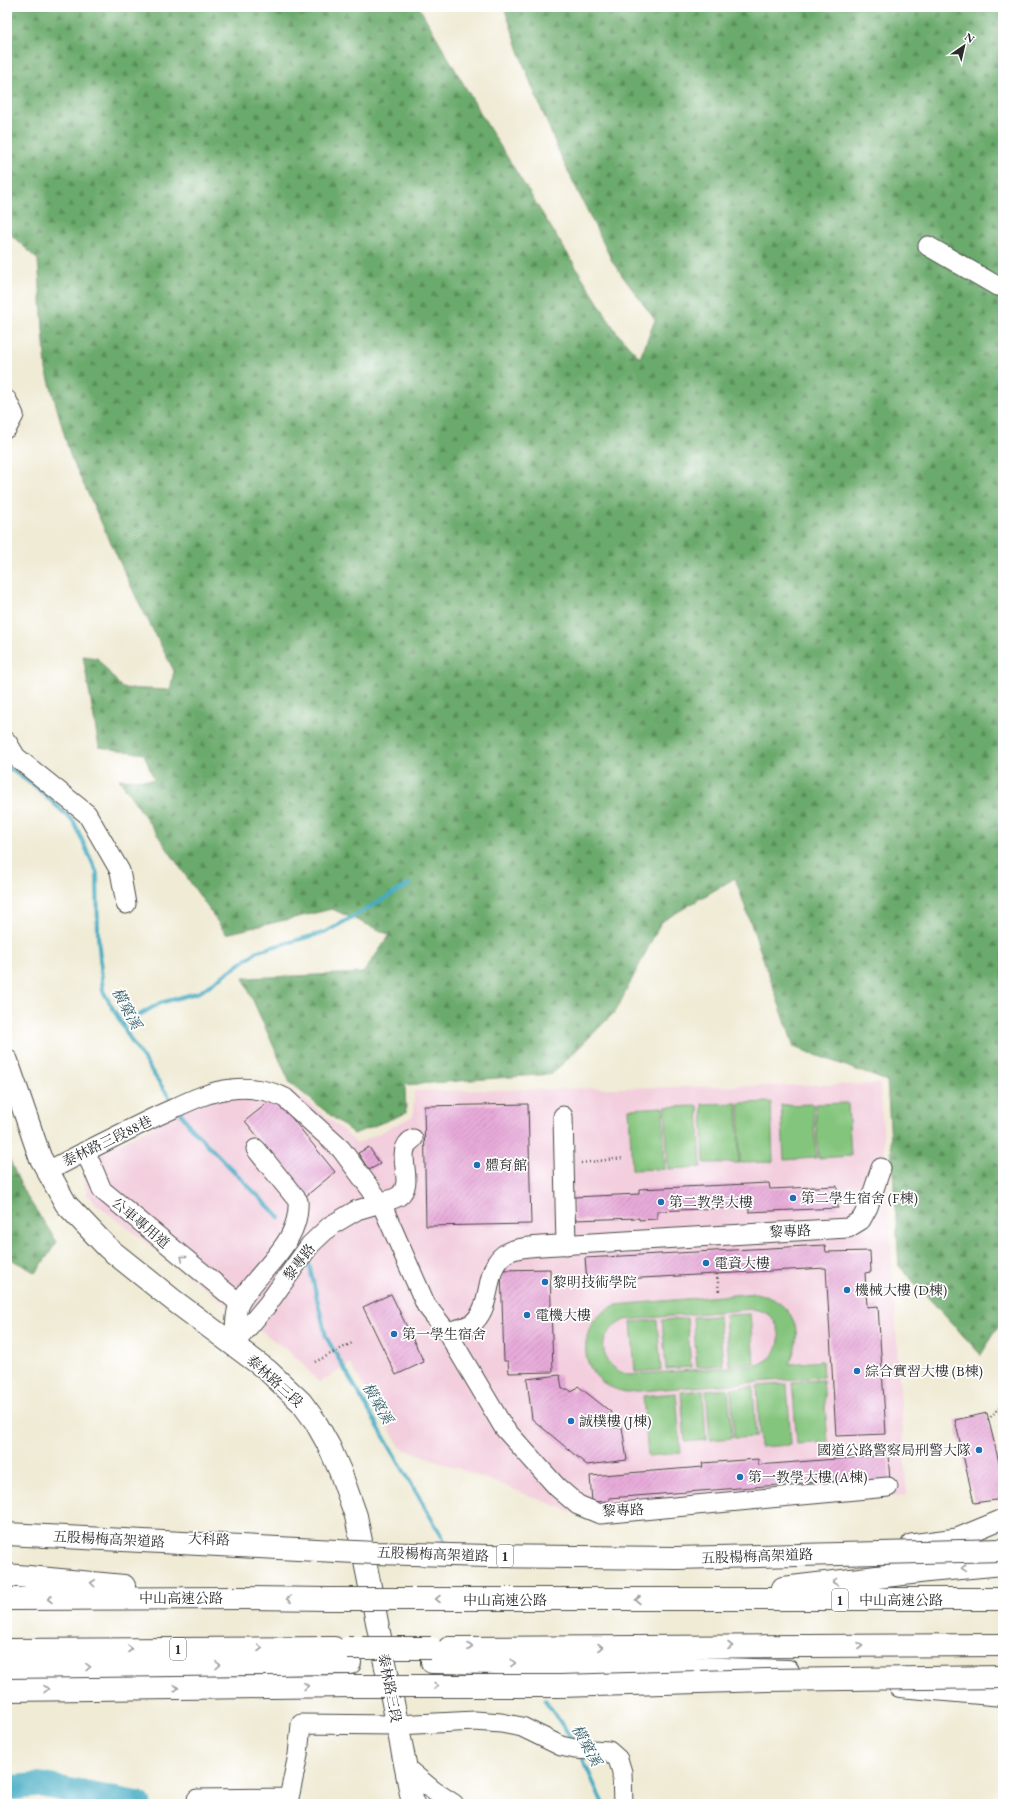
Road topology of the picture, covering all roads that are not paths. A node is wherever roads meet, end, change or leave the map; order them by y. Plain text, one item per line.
1 (928, 246) dead end
2 (1003, 287) edge
3 (7, 400) edge
4 (7, 428) edge
5 (7, 742) edge
6 (126, 904) dead end
7 (7, 1061) edge
8 (285, 1098) joint
9 (564, 1116) dead end
10 (413, 1139) dead end
11 (256, 1149) dead end
12 (84, 1152) junction
13 (881, 1168) dead end
14 (48, 1170) junction
15 (382, 1202) junction
16 (566, 1245) junction
17 (239, 1303) junction
18 (447, 1332) junction
19 (234, 1344) junction
20 (888, 1486) dead end
21 (1003, 1519) edge
22 (7, 1527) edge
23 (7, 1534) edge
24 (362, 1548) junction
25 (1003, 1550) edge
26 (1003, 1564) edge
27 (7, 1575) edge
28 (243, 1598) junction
29 (7, 1599) edge
30 (1003, 1599) edge
31 (677, 1600) junction
32 (1003, 1645) edge
33 (7, 1650) edge
34 (432, 1655) junction
35 (349, 1656) junction
36 (573, 1664) junction
37 (7, 1668) edge
38 (1003, 1677) edge
39 (1003, 1684) edge
40 (7, 1690) edge
41 (1003, 1696) edge
42 (397, 1725) junction
43 (405, 1767) junction
44 (197, 1799) dead end
45 (413, 1804) edge
46 (454, 1804) edge
47 (623, 1804) edge

1 - 2 street
3 - 4 street
5 - 6 street
7 - 14 main road, 泰林路三段
8 - 12 street, 泰林路三段88巷
8 - 15 street, 黎專路
9 - 16 street
10 - 15 street, 黎專路
11 - 17 street
12 - 14 street, 泰林路三段88巷
17 -> 12 street, 公車專用道
13 - 16 street, 黎專路
14 - 19 main road, 泰林路三段
15 - 18 street, 黎專路
15 - 19 street, 黎專路
16 - 18 street, 黎專路
17 - 19 street
18 - 20 street, 黎專路
19 - 24 main road, 泰林路三段
21 - 24 street, 大科路
22 - 24 street, 大科路
23 - 25 main road, 五股楊梅高架道路 / 1, bridge
24 - 42 main road, 泰林路三段
26 -> 31 main road
28 -> 27 main road
28 -> 29 main road, 中山高速公路 / 1
31 -> 28 main road, 中山高速公路 / 1, bridge
30 - 31 main road, 中山高速公路 / 1
34 -> 32 main road, 1
33 -> 35 main road, 1
34 - 35 main road, 1, bridge
34 -> 36 main road
37 -> 35 main road
36 - 39 main road
36 - 41 main road
40 -> 38 main road, bridge
42 - 43 main road, 泰林路三段
42 - 44 street
42 - 47 street
43 - 45 main road, 泰林路三段
43 - 46 street

